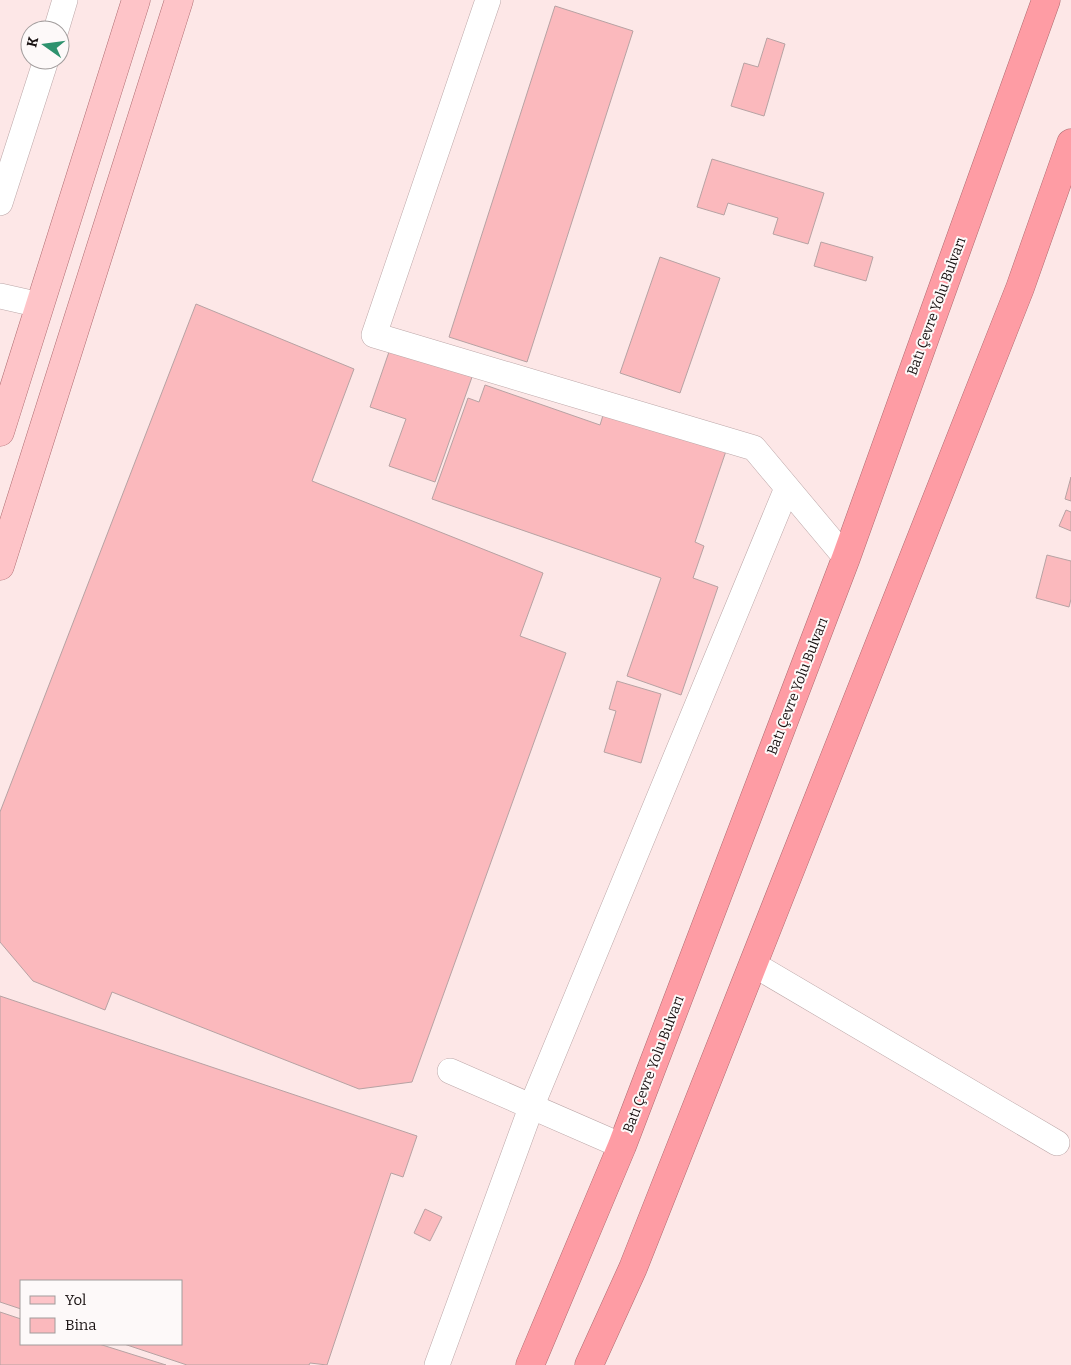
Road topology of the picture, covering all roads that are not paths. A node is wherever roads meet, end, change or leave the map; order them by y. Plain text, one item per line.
1 (65, 0) edge
2 (136, 0) edge
3 (179, 0) edge
4 (488, 0) edge
5 (1046, 0) edge
6 (59, 20) edge
7 (43, 70) edge
8 (1071, 143) edge
9 (0, 203) edge
10 (0, 296) edge
11 (40, 305) junction
12 (0, 432) edge
13 (787, 488) junction
14 (846, 558) junction
15 (0, 566) edge
16 (753, 964) junction
17 (450, 1071) dead end
18 (532, 1106) junction
19 (1058, 1143) dead end
20 (622, 1146) junction
21 (438, 1365) edge
22 (530, 1365) edge
23 (589, 1365) edge

1 - 6 street
2 - 11 main road
3 - 15 main road
4 - 13 street
5 - 14 highway, Batı Çevre Yolu Bulvarı
7 - 9 street
8 - 16 highway
10 - 11 street
11 - 12 main road
13 - 14 street
13 - 18 street
14 - 20 highway, Batı Çevre Yolu Bulvarı
16 - 19 street
16 - 23 highway
17 - 18 street
18 - 20 street
18 - 21 street
20 - 22 highway, Batı Çevre Yolu Bulvarı

